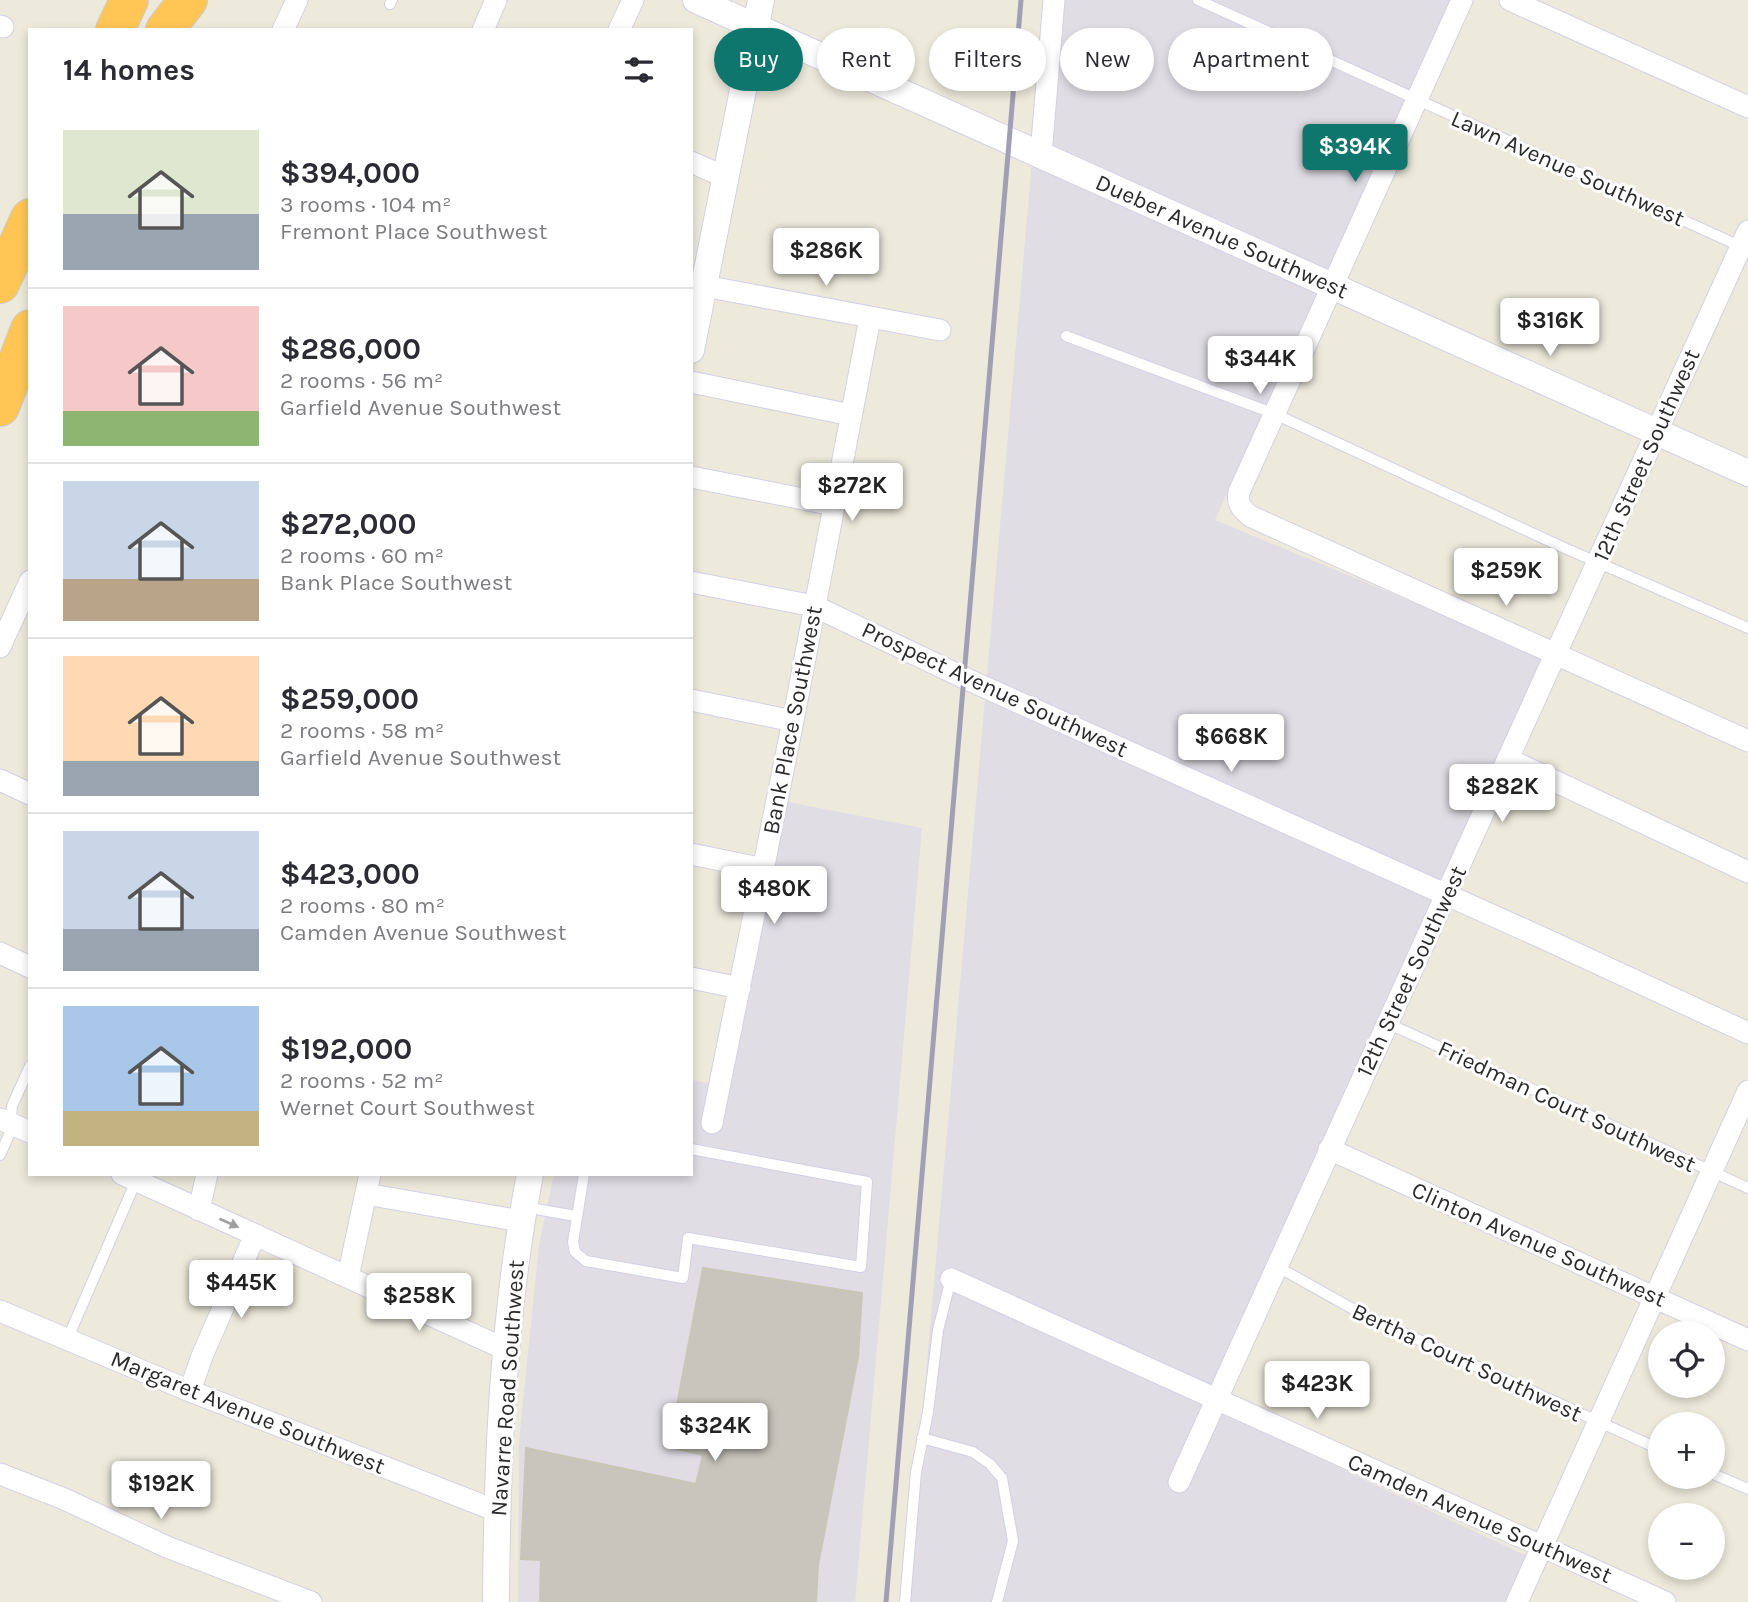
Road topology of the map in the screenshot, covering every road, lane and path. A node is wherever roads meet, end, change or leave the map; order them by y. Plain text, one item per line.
1 (173, 0) edge
2 (188, 0) edge
3 (297, 0) edge
4 (496, 0) edge
5 (633, 0) edge
6 (696, 0) edge
7 (761, 0) edge
8 (1054, 0) edge
9 (1198, 0) edge
10 (1462, 0) edge
11 (1510, 0) edge
12 (756, 27) junction
13 (163, 28) edge
14 (164, 28) edge
15 (284, 28) edge
16 (484, 28) edge
17 (621, 28) edge
18 (1417, 100) junction
19 (1748, 107) edge
20 (1041, 154) junction
21 (693, 163) edge
22 (725, 177) junction
23 (26, 226) edge
24 (1746, 243) edge
25 (0, 271) edge
26 (0, 284) edge
27 (704, 286) junction
28 (1332, 286) junction
29 (870, 318) junction
30 (28, 320) edge
31 (940, 330) dead end
32 (28, 334) edge
33 (1066, 336) dead end
34 (693, 339) edge
35 (0, 377) edge
36 (693, 382) edge
37 (0, 407) edge
38 (1275, 414) junction
39 (851, 415) junction
40 (1657, 432) junction
41 (1748, 473) edge
42 (693, 477) edge
43 (834, 505) junction
44 (1598, 562) junction
45 (693, 582) edge
46 (28, 591) edge
47 (814, 606) junction
48 (22, 617) edge
49 (1748, 628) edge
50 (0, 646) edge
51 (1556, 653) junction
52 (693, 700) edge
53 (793, 721) junction
54 (1748, 741) edge
55 (1508, 759) junction
56 (0, 780) edge
57 (28, 792) edge
58 (693, 854) edge
59 (764, 869) junction
60 (1748, 872) edge
61 (1446, 894) junction
62 (0, 953) edge
63 (28, 966) edge
64 (693, 978) edge
65 (740, 988) junction
66 (1387, 1023) junction
67 (1748, 1033) edge
68 (28, 1070) edge
69 (1748, 1091) edge
70 (712, 1122) dead end
71 (13, 1125) edge
72 (693, 1149) edge
73 (1329, 1149) junction
74 (0, 1155) edge
75 (1712, 1172) junction
76 (206, 1176) edge
77 (530, 1176) edge
78 (584, 1176) edge
79 (129, 1178) edge
80 (368, 1184) edge
81 (1748, 1188) edge
82 (199, 1210) junction
83 (522, 1214) junction
84 (576, 1216) junction
85 (255, 1235) junction
86 (1276, 1266) junction
87 (348, 1277) junction
88 (951, 1279) joint
89 (1656, 1296) junction
90 (0, 1311) edge
91 (67, 1340) junction
92 (1748, 1340) edge
93 (507, 1350) junction
94 (190, 1391) junction
95 (1216, 1399) junction
96 (1598, 1423) junction
97 (922, 1438) junction
98 (1648, 1444) edge
99 (0, 1474) edge
100 (1725, 1479) edge
101 (1179, 1482) dead end
102 (1748, 1489) edge
103 (497, 1511) junction
104 (1542, 1546) junction
105 (311, 1602) edge
106 (496, 1602) edge
107 (905, 1602) edge
108 (997, 1602) edge
109 (1517, 1602) edge
110 (1665, 1602) edge

1 - 13 highway
2 - 14 highway
3 - 15 street
4 - 16 street
5 - 17 street
6 - 12 street, Dueber Avenue Southwest
7 - 12 street
8 - 20 street
9 - 18 lane, Lawn Avenue Southwest
10 - 18 street
11 - 19 street
12 - 20 street, Dueber Avenue Southwest
12 - 22 street
18 - 24 lane, Lawn Avenue Southwest
18 - 28 street
20 - 28 street, Dueber Avenue Southwest
21 - 22 street
22 - 27 street
23 - 25 highway
23 - 26 highway
24 - 40 street, 12th Street Southwest
27 - 29 street
27 - 34 street
28 - 38 street
28 - 40 street, Dueber Avenue Southwest
29 - 31 street
29 - 39 street, Bank Place Southwest
30 - 35 highway
32 - 37 highway
33 - 38 lane
36 - 39 street
38 - 44 lane
38 - 51 street
39 - 43 street, Bank Place Southwest
40 - 41 street, Dueber Avenue Southwest
40 - 44 street, 12th Street Southwest
42 - 43 street
43 - 47 street, Bank Place Southwest
44 - 49 lane
44 - 51 street, 12th Street Southwest
45 - 47 street, Prospect Avenue Southwest
46 - 48 street
47 - 53 street, Bank Place Southwest
47 - 61 street, Prospect Avenue Southwest
48 - 50 street
51 - 54 street
51 - 55 street, 12th Street Southwest
52 - 53 street
53 - 59 street, Bank Place Southwest
55 - 60 street
55 - 61 street, 12th Street Southwest
56 - 57 street
58 - 59 street
59 - 65 street, Bank Place Southwest
61 - 66 street, 12th Street Southwest
61 - 67 street, Prospect Avenue Southwest
62 - 63 street
64 - 65 street
65 - 70 street, Bank Place Southwest
66 - 73 street, 12th Street Southwest
66 - 75 lane, Friedman Court Southwest
68 - 71 lane
69 - 75 street
71 - 74 lane
72 - 84 lane
73 - 86 street, 12th Street Southwest
73 - 89 street, Clinton Avenue Southwest
75 - 81 lane, Friedman Court Southwest
75 - 89 street
76 - 82 street
77 - 83 street, Navarre Road Southwest
78 - 84 lane
79 - 82 street
79 - 91 lane
80 - 83 street
80 - 87 street
82 -> 85 street
83 - 84 lane
83 - 93 street, Navarre Road Southwest
85 - 87 street
85 - 94 street
86 - 95 street, 12th Street Southwest
86 - 96 lane, Bertha Court Southwest
87 - 93 street
88 - 95 street, Camden Avenue Southwest
88 - 97 lane
89 - 92 street, Clinton Avenue Southwest
89 - 96 street
90 - 91 street, Margaret Avenue Southwest
91 - 94 street, Margaret Avenue Southwest
93 - 103 street, Navarre Road Southwest
94 - 103 street, Margaret Avenue Southwest
95 - 101 street, 12th Street Southwest
95 - 104 street, Camden Avenue Southwest
96 - 98 lane, Bertha Court Southwest
96 - 104 street
97 - 107 lane
97 - 108 lane
99 - 105 street
100 - 102 lane
103 - 106 street, Navarre Road Southwest
104 - 109 street
104 - 110 street, Camden Avenue Southwest

